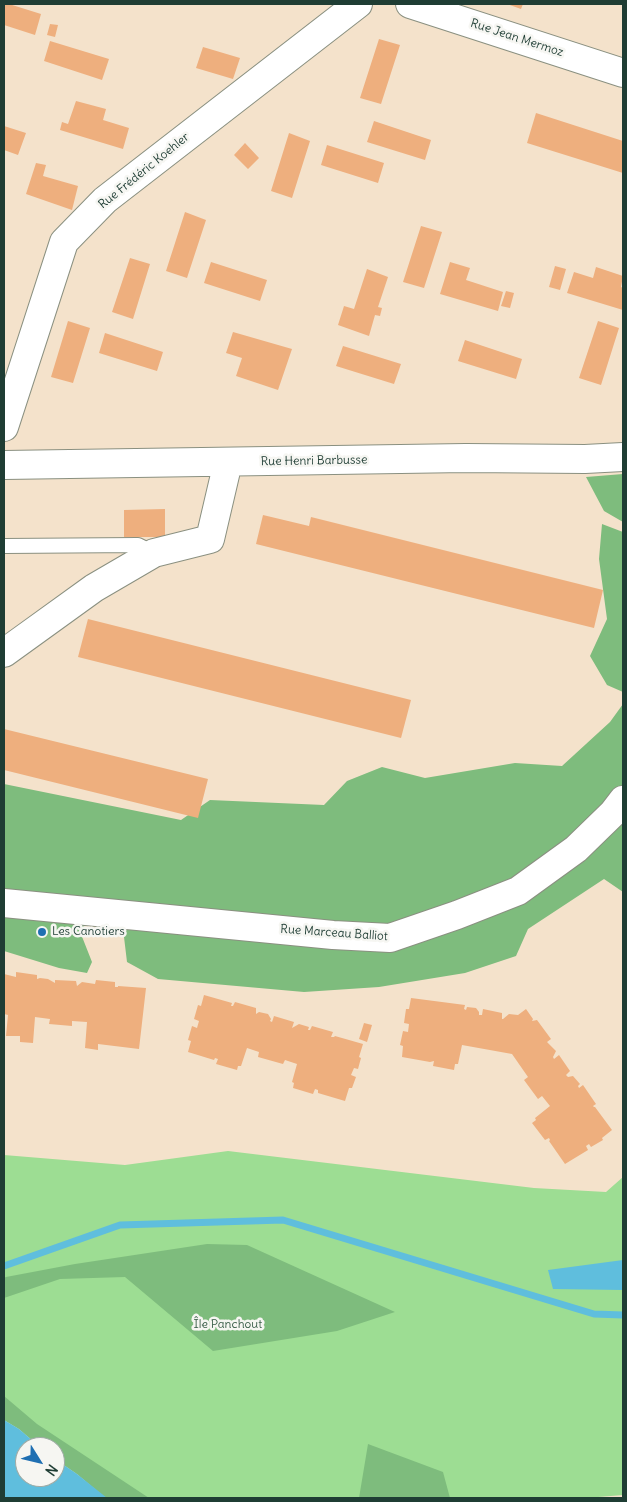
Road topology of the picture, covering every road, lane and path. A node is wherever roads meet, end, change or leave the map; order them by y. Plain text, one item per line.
1 (358, 4) edge
2 (410, 4) edge
3 (623, 72) edge
4 (4, 428) edge
5 (623, 457) edge
6 (228, 462) junction
7 (4, 466) edge
8 (4, 546) edge
9 (154, 553) junction
10 (4, 652) edge
11 (623, 800) edge
12 (623, 823) edge
13 (4, 903) edge
14 (4, 915) edge

1 - 4 street, Rue Frédéric Koehler
2 - 3 street, Rue Jean Mermoz
5 - 6 street, Rue Henri Barbusse
6 - 7 street, Rue Henri Barbusse
6 - 9 street
8 - 9 lane
9 - 10 street
11 - 13 street, Rue Marceau Balliot
12 - 14 street, Rue Marceau Balliot

